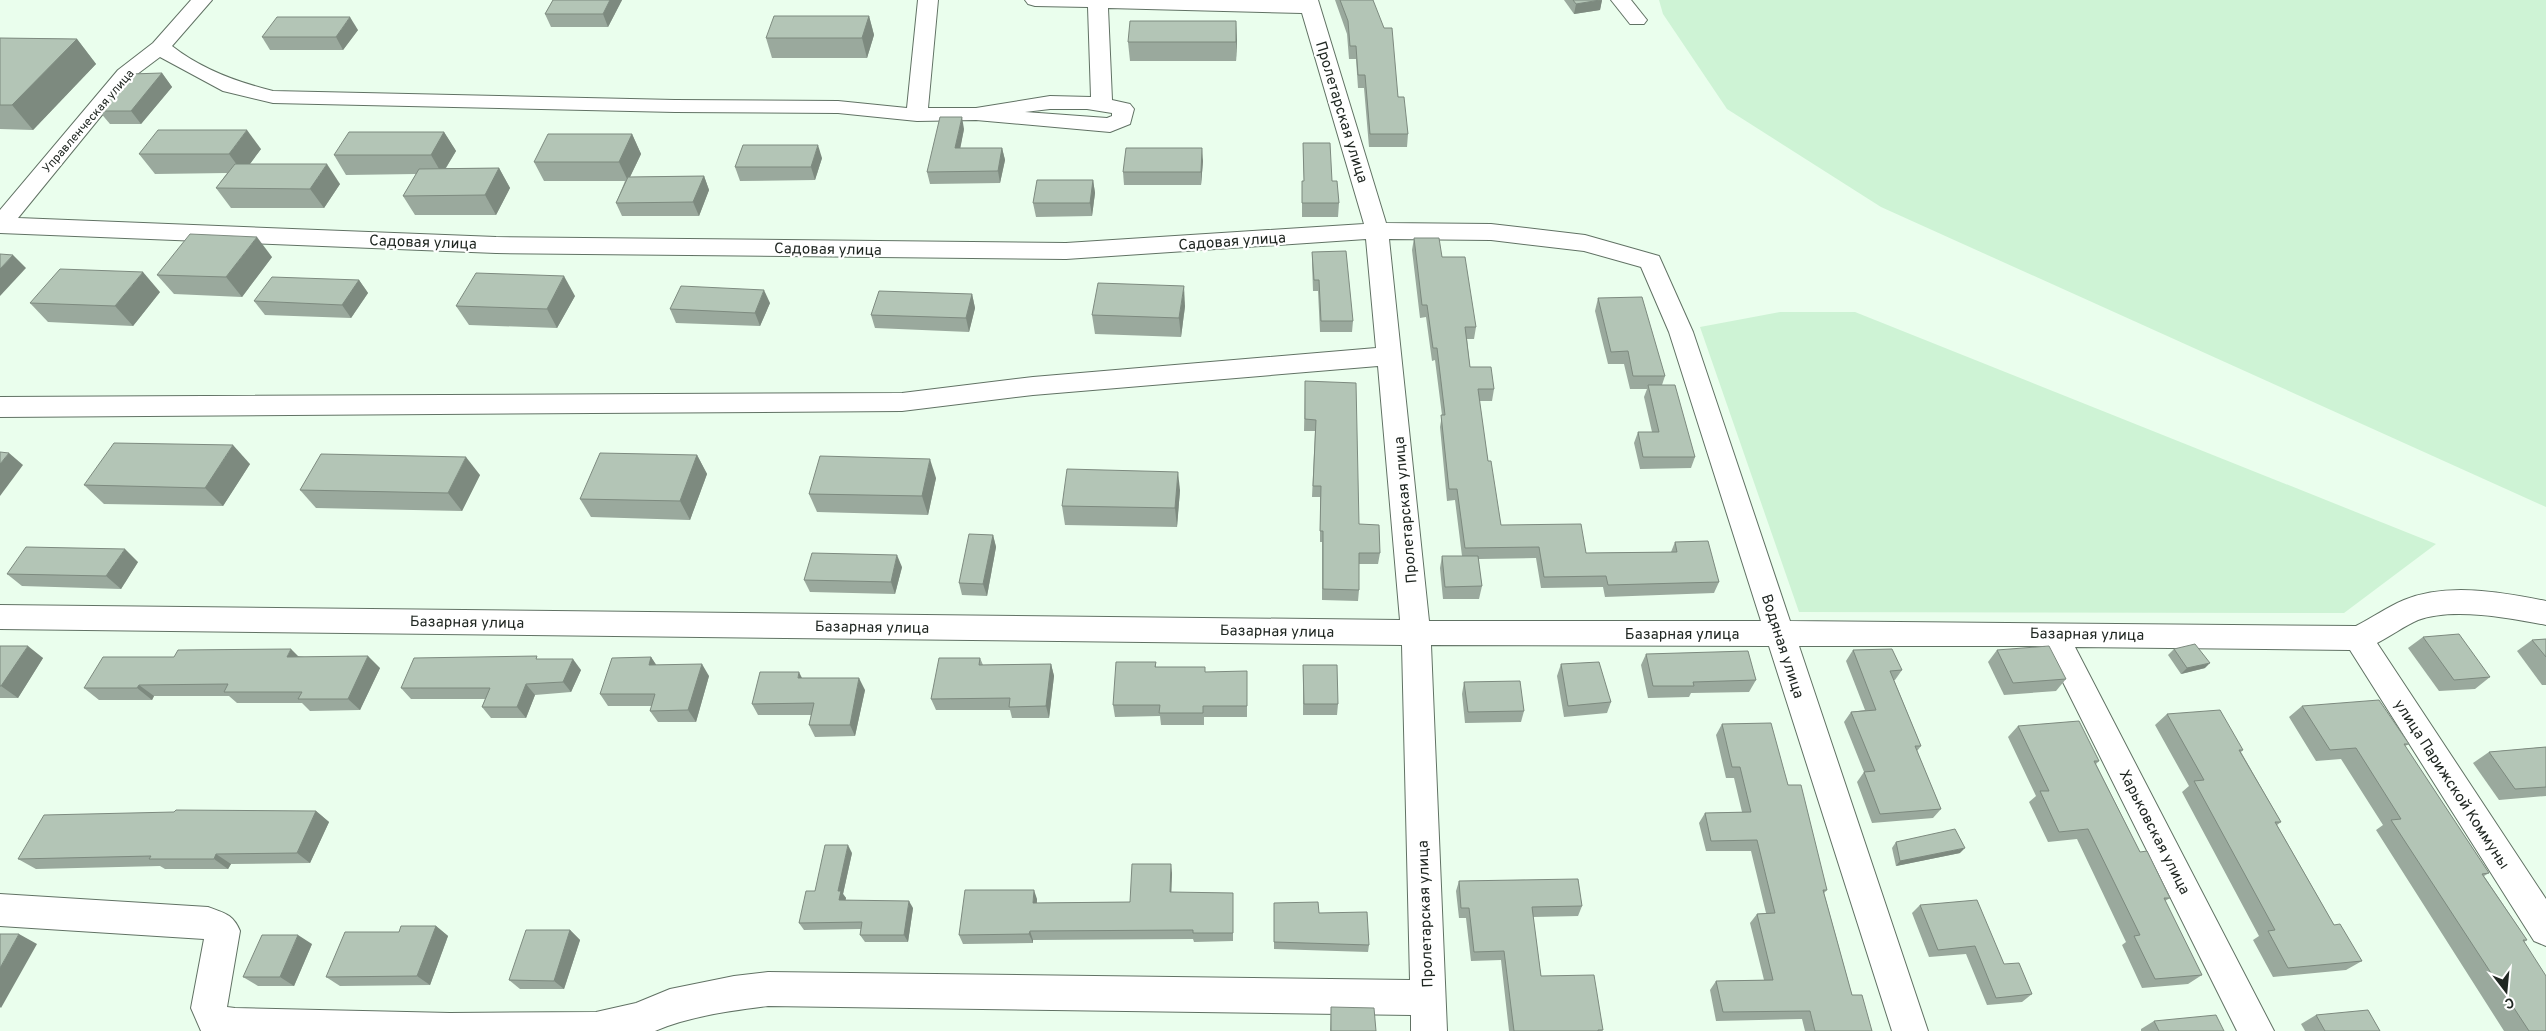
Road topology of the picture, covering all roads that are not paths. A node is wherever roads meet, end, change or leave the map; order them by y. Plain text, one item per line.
1 (202, 0) edge
2 (928, 0) edge
3 (1035, 0) edge
4 (1621, 0) edge
5 (1098, 1) edge
6 (1309, 3) edge
7 (1637, 20) dead end
8 (160, 46) junction
9 (917, 115) junction
10 (0, 225) edge
11 (1377, 231) junction
12 (1651, 262) joint
13 (1390, 356) junction
14 (0, 407) edge
15 (2546, 613) edge
16 (0, 616) edge
17 (1416, 633) junction
18 (2054, 634) junction
19 (1779, 635) junction
20 (2358, 638) junction
21 (0, 910) edge
22 (2546, 929) edge
23 (1429, 1014) edge
24 (1910, 1031) edge
25 (2256, 1031) edge

1 - 8 street, Управленческая улица
2 - 9 street
3 - 5 street
4 - 7 street
5 - 6 street
5 - 9 street
6 - 11 street, Пролетарская улица
8 - 9 street
8 - 10 street, Управленческая улица
10 - 11 street, Садовая улица
11 - 12 street, Садовая улица
11 - 13 street, Пролетарская улица
12 - 19 street, Водяная улица
13 - 14 street
13 - 17 street, Пролетарская улица
15 - 20 street, Базарная улица
16 - 17 street, Базарная улица
17 - 19 street, Базарная улица
17 - 23 street, Пролетарская улица
18 - 19 street, Базарная улица
18 - 20 street, Базарная улица
18 - 25 street, Харьковская улица
19 - 24 street, Водяная улица
20 - 22 street, улица Парижской Коммуны
21 - 23 street

